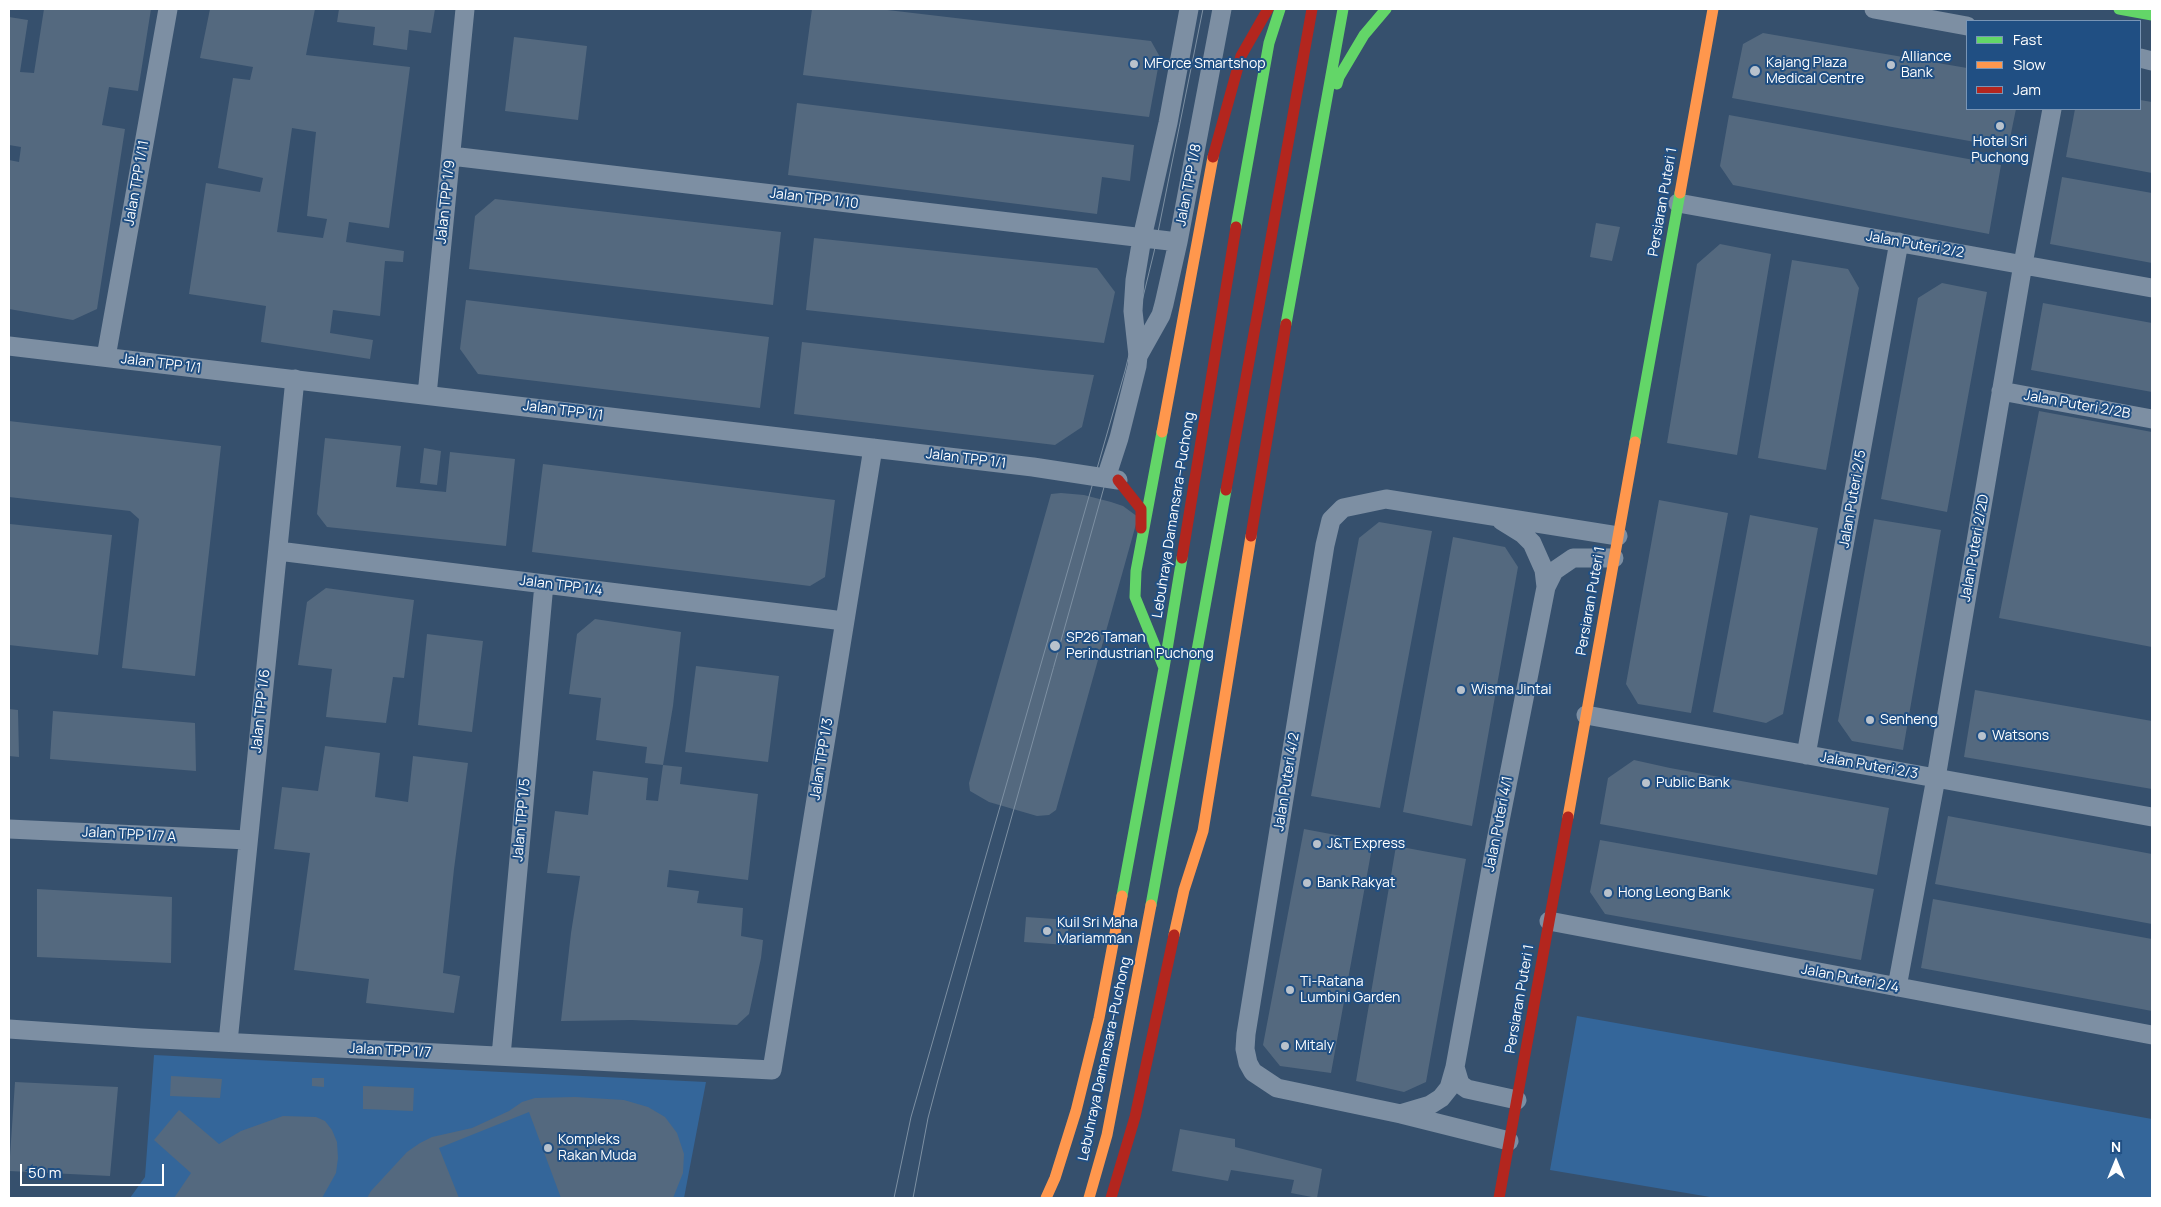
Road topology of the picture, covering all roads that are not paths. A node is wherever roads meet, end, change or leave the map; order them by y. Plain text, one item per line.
1 (168, 9) edge
2 (465, 9) edge
3 (1189, 9) edge
4 (1222, 9) edge
5 (1268, 9) edge
6 (1280, 9) edge
7 (1312, 9) edge
8 (1343, 9) edge
9 (1386, 9) edge
10 (1713, 9) edge
11 (1874, 9) edge
12 (2119, 9) edge
13 (2152, 15) edge
14 (1966, 26) edge
15 (2052, 110) edge
16 (1322, 118) junction
17 (451, 156) junction
18 (1678, 203) junction
19 (1142, 238) junction
20 (1178, 242) junction
21 (1899, 242) junction
22 (2023, 264) junction
23 (2152, 288) edge
24 (9, 346) edge
25 (1138, 356) junction
26 (106, 357) junction
27 (295, 379) junction
28 (2001, 391) junction
29 (427, 395) junction
30 (2152, 419) edge
31 (872, 448) junction
32 (1157, 454) junction
33 (1145, 471) dead end
34 (1119, 478) junction
35 (1490, 515) junction
36 (1618, 536) junction
37 (1141, 543) junction
38 (278, 551) junction
39 (1614, 558) junction
40 (544, 584) junction
41 (1546, 587) junction
42 (1206, 601) junction
43 (844, 621) junction
44 (1213, 626) dead end
45 (1164, 668) junction
46 (1586, 715) junction
47 (1806, 755) junction
48 (1936, 778) junction
49 (2152, 817) edge
50 (9, 829) edge
51 (248, 840) junction
52 (1185, 846) dead end
53 (1184, 890) junction
54 (1549, 921) junction
55 (1897, 988) junction
56 (9, 1029) edge
57 (2152, 1035) edge
58 (228, 1042) junction
59 (501, 1056) junction
60 (1455, 1067) junction
61 (772, 1070) joint
62 (1517, 1100) junction
63 (1401, 1114) junction
64 (1509, 1140) junction
65 (1046, 1198) edge
66 (1089, 1198) edge
67 (1111, 1198) edge
68 (1499, 1198) edge

1 - 26 street, Jalan TPP 1/11
2 - 17 street, Jalan TPP 1/9
3 - 19 street, Jalan TPP 1/8
4 - 20 street, Jalan TPP 1/8
5 - 32 main road
6 - 45 main road, Lebuhraya Damansara–Puchong
7 - 42 main road, Lebuhraya Damansara–Puchong
8 - 16 main road
9 - 16 main road
10 - 18 main road, Persiaran Puteri 1
11 - 14 street
12 - 13 main road
15 - 22 street, Jalan Puteri 2/2D
16 - 53 main road
17 - 19 street, Jalan TPP 1/10
17 - 29 street, Jalan TPP 1/9
18 - 21 street, Jalan Puteri 2/2
18 - 36 main road, Persiaran Puteri 1
19 - 20 street, Jalan TPP 1/10
19 - 25 street, Jalan TPP 1/8
20 - 25 street, Jalan TPP 1/8
21 - 22 street, Jalan Puteri 2/2
21 - 47 street, Jalan Puteri 2/5
22 - 23 street, Jalan Puteri 2/2
22 - 28 street, Jalan Puteri 2/2D
24 - 26 street, Jalan TPP 1/1
25 - 34 street, Jalan TPP 1/8
26 - 27 street, Jalan TPP 1/1
27 - 29 street, Jalan TPP 1/1
27 - 38 street, Jalan TPP 1/6
28 - 30 street, Jalan Puteri 2/2B
28 - 48 street, Jalan Puteri 2/2D
29 - 31 street, Jalan TPP 1/1
31 - 34 street, Jalan TPP 1/1
31 - 43 street, Jalan TPP 1/3
32 - 33 main road
32 - 37 main road
34 - 37 main road
35 - 36 street, Jalan Puteri 4/2
35 - 41 street
35 - 63 street, Jalan Puteri 4/2
36 - 39 main road, Persiaran Puteri 1
37 - 45 main road
38 - 40 street, Jalan TPP 1/4
38 - 51 street, Jalan TPP 1/6
39 - 41 street, Jalan Puteri 4/1
39 - 46 main road, Persiaran Puteri 1
40 - 43 street, Jalan TPP 1/4
40 - 59 street, Jalan TPP 1/5
41 - 60 street, Jalan Puteri 4/1
42 - 44 main road
42 - 66 main road, Lebuhraya Damansara–Puchong
43 - 61 street, Jalan TPP 1/3
45 - 65 main road, Lebuhraya Damansara–Puchong
46 - 47 street, Jalan Puteri 2/3
46 - 54 main road, Persiaran Puteri 1
47 - 48 street, Jalan Puteri 2/3
48 - 49 street, Jalan Puteri 2/3
48 - 55 street, Jalan Puteri 2/2D
50 - 51 street, Jalan TPP 1/7 A
51 - 58 street, Jalan TPP 1/6
52 - 53 main road
53 - 67 main road
54 - 55 street, Jalan Puteri 2/4
54 - 62 main road, Persiaran Puteri 1
55 - 57 street, Jalan Puteri 2/4
56 - 58 street, Jalan TPP 1/7
58 - 59 street, Jalan TPP 1/7
59 - 61 street, Jalan TPP 1/7
60 - 62 street
60 - 63 street, Jalan Puteri 4/1
62 - 64 main road, Persiaran Puteri 1
63 - 64 street, Jalan Puteri 4/2
64 - 68 main road, Persiaran Puteri 1

